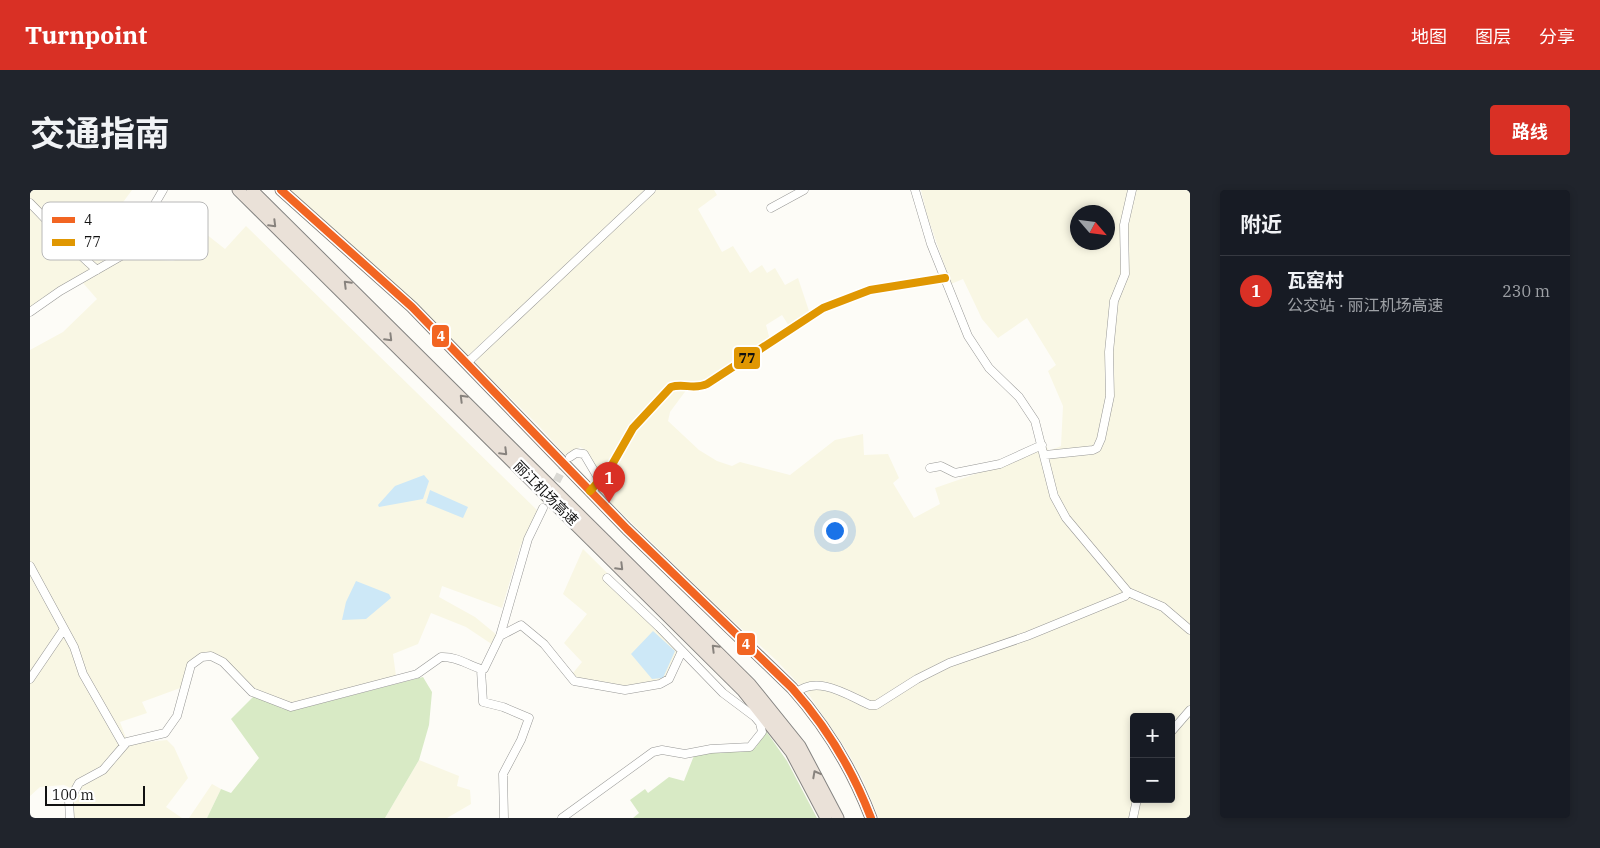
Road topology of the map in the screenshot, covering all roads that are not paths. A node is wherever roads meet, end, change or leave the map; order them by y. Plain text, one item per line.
1 (163, 190) edge
2 (238, 190) edge
3 (252, 190) edge
4 (281, 190) edge
5 (651, 190) edge
6 (804, 190) edge
7 (915, 190) edge
8 (1132, 190) edge
9 (156, 202) edge
10 (30, 203) edge
11 (771, 208) dead end
12 (42, 215) edge
13 (85, 260) edge
14 (114, 260) edge
15 (97, 270) junction
16 (945, 278) junction
17 (30, 312) edge
18 (467, 363) junction
19 (1042, 445) junction
20 (1045, 455) junction
21 (570, 456) dead end
22 (930, 468) dead end
23 (600, 481) junction
24 (590, 491) junction
25 (543, 508) dead end
26 (30, 566) edge
27 (607, 578) dead end
28 (1128, 592) junction
29 (64, 629) junction
30 (1190, 630) edge
31 (500, 636) junction
32 (682, 651) junction
33 (480, 670) junction
34 (30, 679) edge
35 (796, 693) junction
36 (1190, 710) edge
37 (1175, 727) edge
38 (124, 744) junction
39 (1136, 803) edge
40 (70, 818) edge
41 (504, 818) edge
42 (562, 818) edge
43 (826, 818) edge
44 (838, 818) edge
45 (870, 818) edge
46 (1133, 818) edge

1 - 9 street
2 -> 43 highway, 丽江机场高速
44 -> 3 highway, 丽江机场高速
4 - 18 highway
5 - 18 street
6 - 11 street
7 - 16 street
8 - 20 street
10 - 12 street
13 - 15 street
14 - 15 street
15 - 17 street
16 - 19 street
16 - 23 street
18 - 24 highway
19 - 20 street
19 - 22 street
20 - 28 street
21 - 23 street
23 - 24 street
24 - 35 highway
25 - 31 street
26 - 29 street
27 - 32 street
28 - 30 street
28 - 35 street
29 - 34 street
29 - 38 street
31 - 32 street
31 - 33 street
32 - 42 street
33 - 38 street
33 - 41 street
35 - 45 highway
36 - 37 street
38 - 40 street
39 - 46 street

